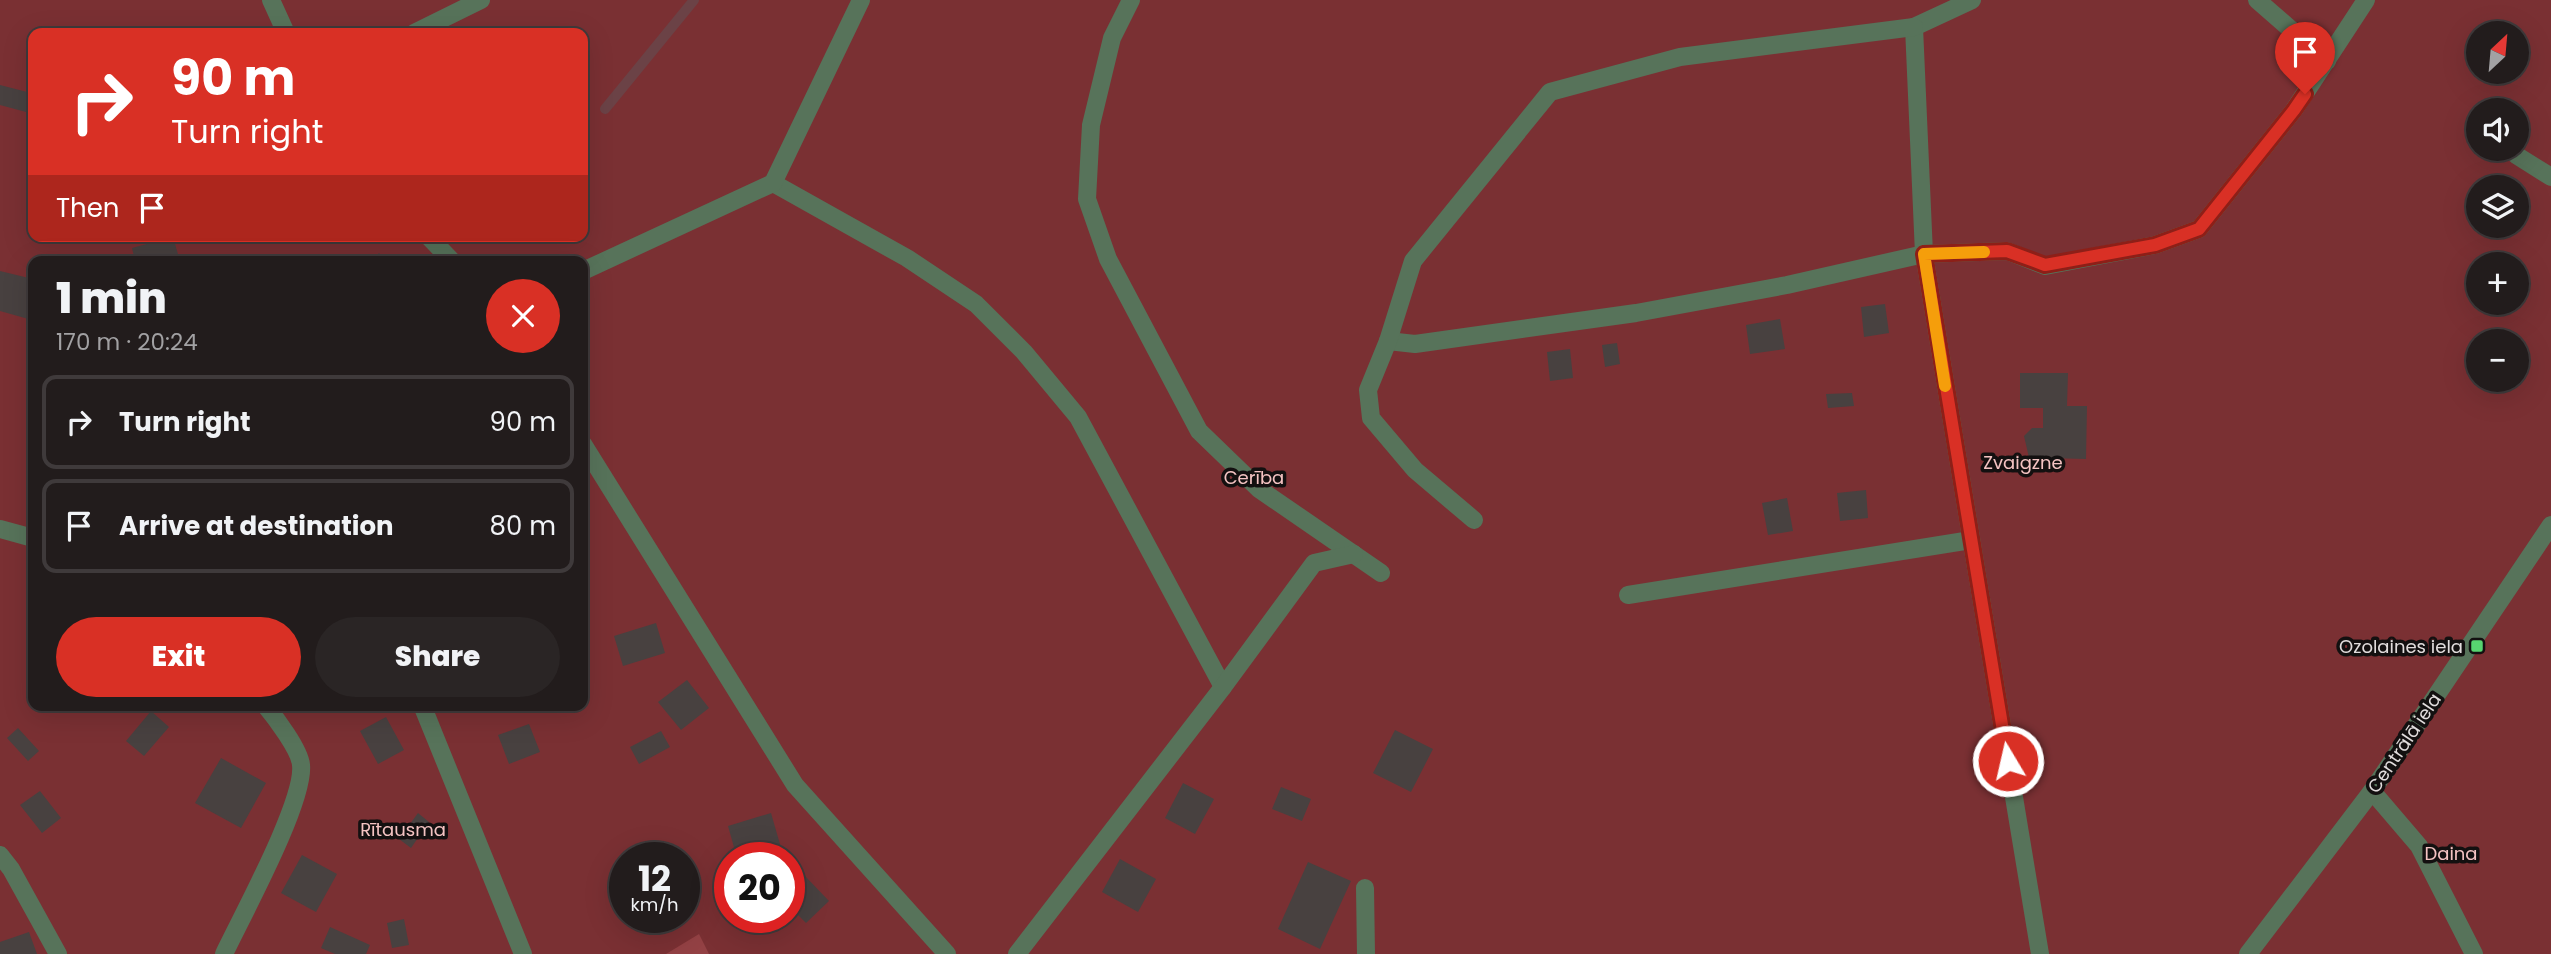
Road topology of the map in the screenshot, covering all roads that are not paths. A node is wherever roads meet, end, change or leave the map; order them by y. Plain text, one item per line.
1 (271, 0) edge
2 (481, 0) edge
3 (862, 0) edge
4 (1131, 0) edge
5 (1972, 0) edge
6 (2257, 0) edge
7 (2366, 0) edge
8 (1914, 27) junction
9 (284, 28) edge
10 (424, 28) edge
11 (2327, 61) junction
12 (2526, 161) edge
13 (2551, 177) edge
14 (773, 183) junction
15 (434, 242) edge
16 (1924, 254) junction
17 (447, 256) edge
18 (588, 269) edge
19 (1388, 341) junction
20 (588, 452) edge
21 (1474, 520) dead end
22 (2551, 525) edge
23 (0, 529) edge
24 (28, 537) edge
25 (1971, 540) junction
26 (1353, 554) junction
27 (1381, 573) dead end
28 (1628, 595) dead end
29 (1223, 687) junction
30 (270, 711) edge
31 (424, 711) edge
32 (2372, 791) junction
33 (0, 855) edge
34 (1365, 888) dead end
35 (58, 954) edge
36 (224, 954) edge
37 (523, 954) edge
38 (947, 954) edge
39 (1017, 954) edge
40 (1366, 954) edge
41 (2040, 954) edge
42 (2248, 954) edge
43 (2474, 954) edge

1 - 9 street
2 - 10 street
3 - 14 street
4 - 26 street
5 - 8 street
6 - 11 street
7 - 11 street
8 - 16 street
8 - 19 street
11 - 16 street
12 - 13 street
14 - 18 street
14 - 29 street
15 - 17 street
16 - 19 street
16 - 25 street
19 - 21 street
20 - 38 street
22 - 32 street, Centrālā iela
23 - 24 street
25 - 28 street
25 - 41 street
26 - 27 street
26 - 29 street
29 - 39 street
30 - 36 street
31 - 37 street
32 - 42 street, Centrālā iela
32 - 43 street
33 - 35 street
34 - 40 street

